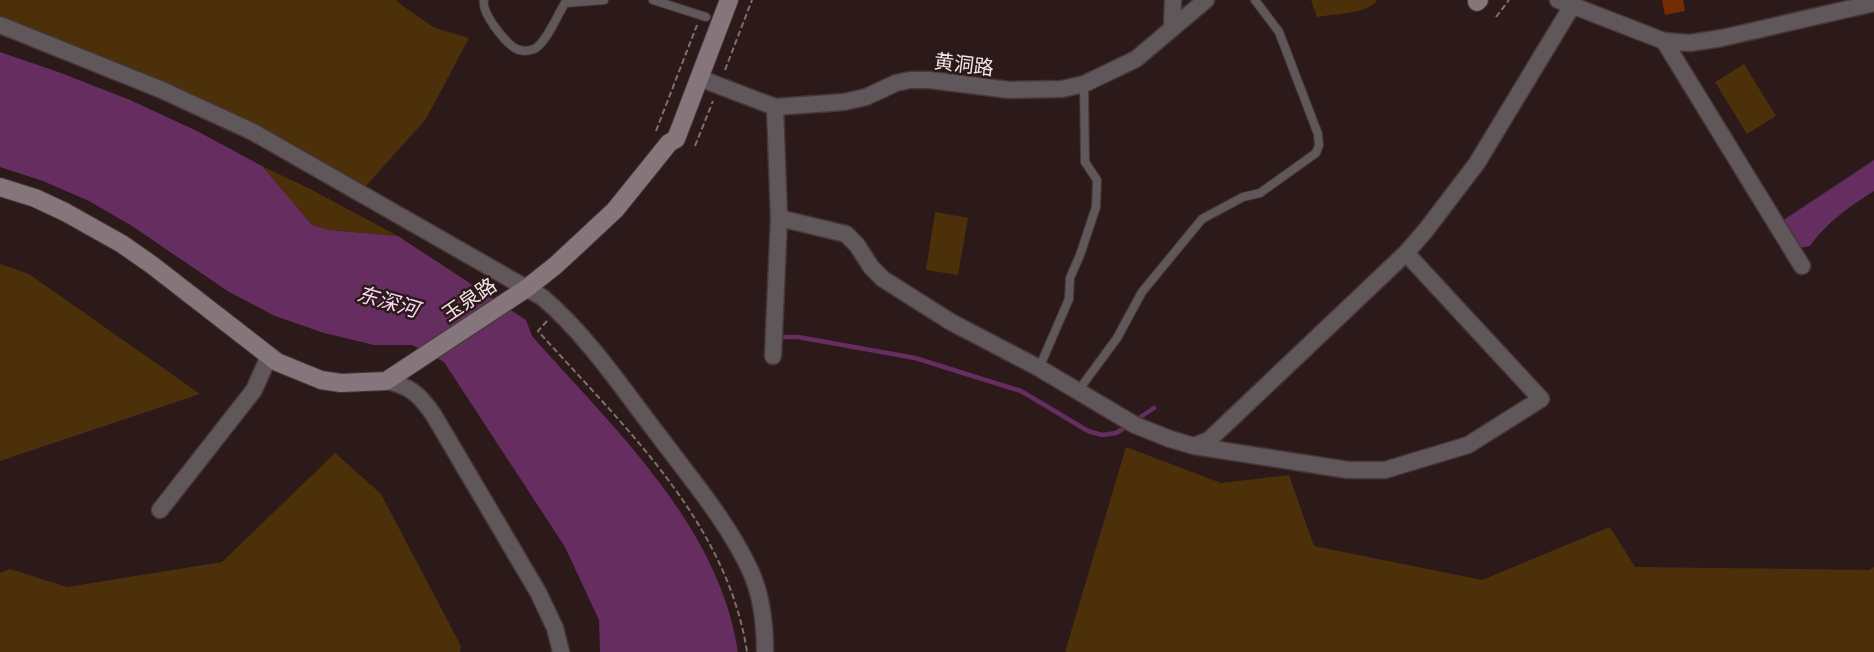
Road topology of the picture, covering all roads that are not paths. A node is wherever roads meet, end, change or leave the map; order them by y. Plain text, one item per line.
1 (484, 0) edge
2 (604, 0) edge
3 (653, 0) edge
4 (729, 0) edge
5 (1173, 0) edge
6 (1206, 0) edge
7 (1255, 0) edge
8 (565, 1) edge
9 (1565, 3) edge
10 (1874, 3) edge
11 (702, 20) road end
12 (0, 25) edge
13 (1172, 28) junction
14 (1664, 41) junction
15 (699, 78) junction
16 (1084, 84) junction
17 (775, 106) junction
18 (0, 187) edge
19 (779, 218) junction
20 (1406, 254) junction
21 (1802, 266) dead end
22 (527, 288) junction
23 (269, 356) junction
24 (773, 356) dead end
25 (1040, 368) junction
26 (386, 381) junction
27 (1078, 391) junction
28 (1194, 446) junction
29 (160, 510) dead end
30 (561, 652) edge
31 (765, 652) edge

1 - 8 lane
2 - 8 lane
3 - 11 lane
4 - 15 street, 玉泉路
5 - 13 street
6 - 13 street, 黄洞路
7 - 27 lane
9 - 14 street
9 - 20 street
10 - 14 street
12 - 22 street
13 - 16 street, 黄洞路
14 - 21 street
15 - 17 street, 黄洞路
15 - 22 street, 玉泉路
16 - 17 street, 黄洞路
16 - 25 lane
17 - 19 street
18 - 23 street, 玉泉路
19 - 24 street
19 - 25 street
20 - 28 street
20 - 28 street
22 - 26 street, 玉泉路
22 - 31 street
23 - 26 street, 玉泉路
23 - 29 street
25 - 27 street
26 - 30 street
27 - 28 street

